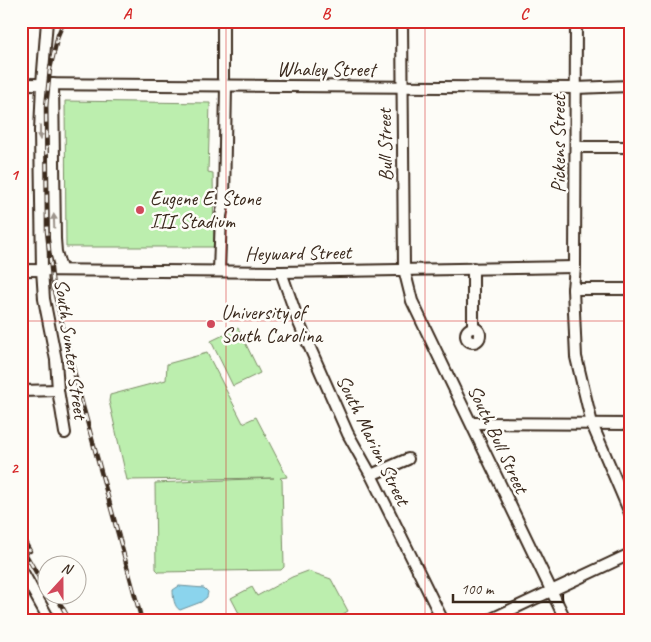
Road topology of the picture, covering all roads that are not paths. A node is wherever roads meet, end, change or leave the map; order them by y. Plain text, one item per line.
1 (48, 21) edge
2 (223, 21) edge
3 (402, 21) edge
4 (576, 21) edge
5 (224, 82) junction
6 (21, 84) edge
7 (42, 84) junction
8 (53, 84) junction
9 (402, 86) junction
10 (630, 86) edge
11 (575, 88) junction
12 (576, 146) junction
13 (630, 147) edge
14 (575, 267) junction
15 (473, 268) junction
16 (42, 269) junction
17 (61, 269) junction
18 (404, 269) junction
19 (21, 270) edge
20 (222, 271) junction
21 (281, 272) junction
22 (573, 289) junction
23 (630, 289) edge
24 (473, 328) dead end
25 (58, 390) junction
26 (21, 392) edge
27 (472, 423) junction
28 (592, 424) junction
29 (630, 424) edge
30 (65, 433) dead end
31 (408, 459) dead end
32 (371, 475) junction
33 (630, 513) edge
34 (630, 554) edge
35 (21, 569) edge
36 (550, 590) junction
37 (50, 621) edge
38 (442, 621) edge
39 (487, 621) edge
40 (566, 621) edge

1 - 7 street, South Sumter Street
2 - 5 street
3 - 9 street, Bull Street
4 - 11 street, Pickens Street
5 - 8 street, Whaley Street
5 - 9 street, Whaley Street
5 - 20 street
6 - 7 street, Whaley Street
7 - 8 street, Whaley Street
7 -> 16 street, South Sumter Street
17 -> 8 street
9 - 11 street, Whaley Street
9 - 18 street, Bull Street
10 - 11 street, Whaley Street
11 - 12 street, Pickens Street
12 - 13 street
12 - 14 street, Pickens Street
14 - 15 street, Heyward Street
14 - 22 street, Pickens Street
15 - 18 street, Heyward Street
15 - 24 street
16 - 17 street, Heyward Street
16 - 19 street, Heyward Street
16 - 25 street, South Sumter Street
17 - 20 street, Heyward Street
18 - 21 street, Heyward Street
18 - 27 street, South Bull Street
20 - 21 street, Heyward Street
21 - 32 street, South Marion Street
22 - 23 street
22 - 28 street, Pickens Street
25 - 26 street
25 - 30 street, South Sumter Street
27 - 28 street
27 - 36 street, South Bull Street
28 - 29 street
28 - 33 street, Pickens Street
31 - 32 street
32 - 38 street, South Marion Street
34 - 36 street
35 - 37 street
36 - 39 street
36 - 40 street, South Bull Street

